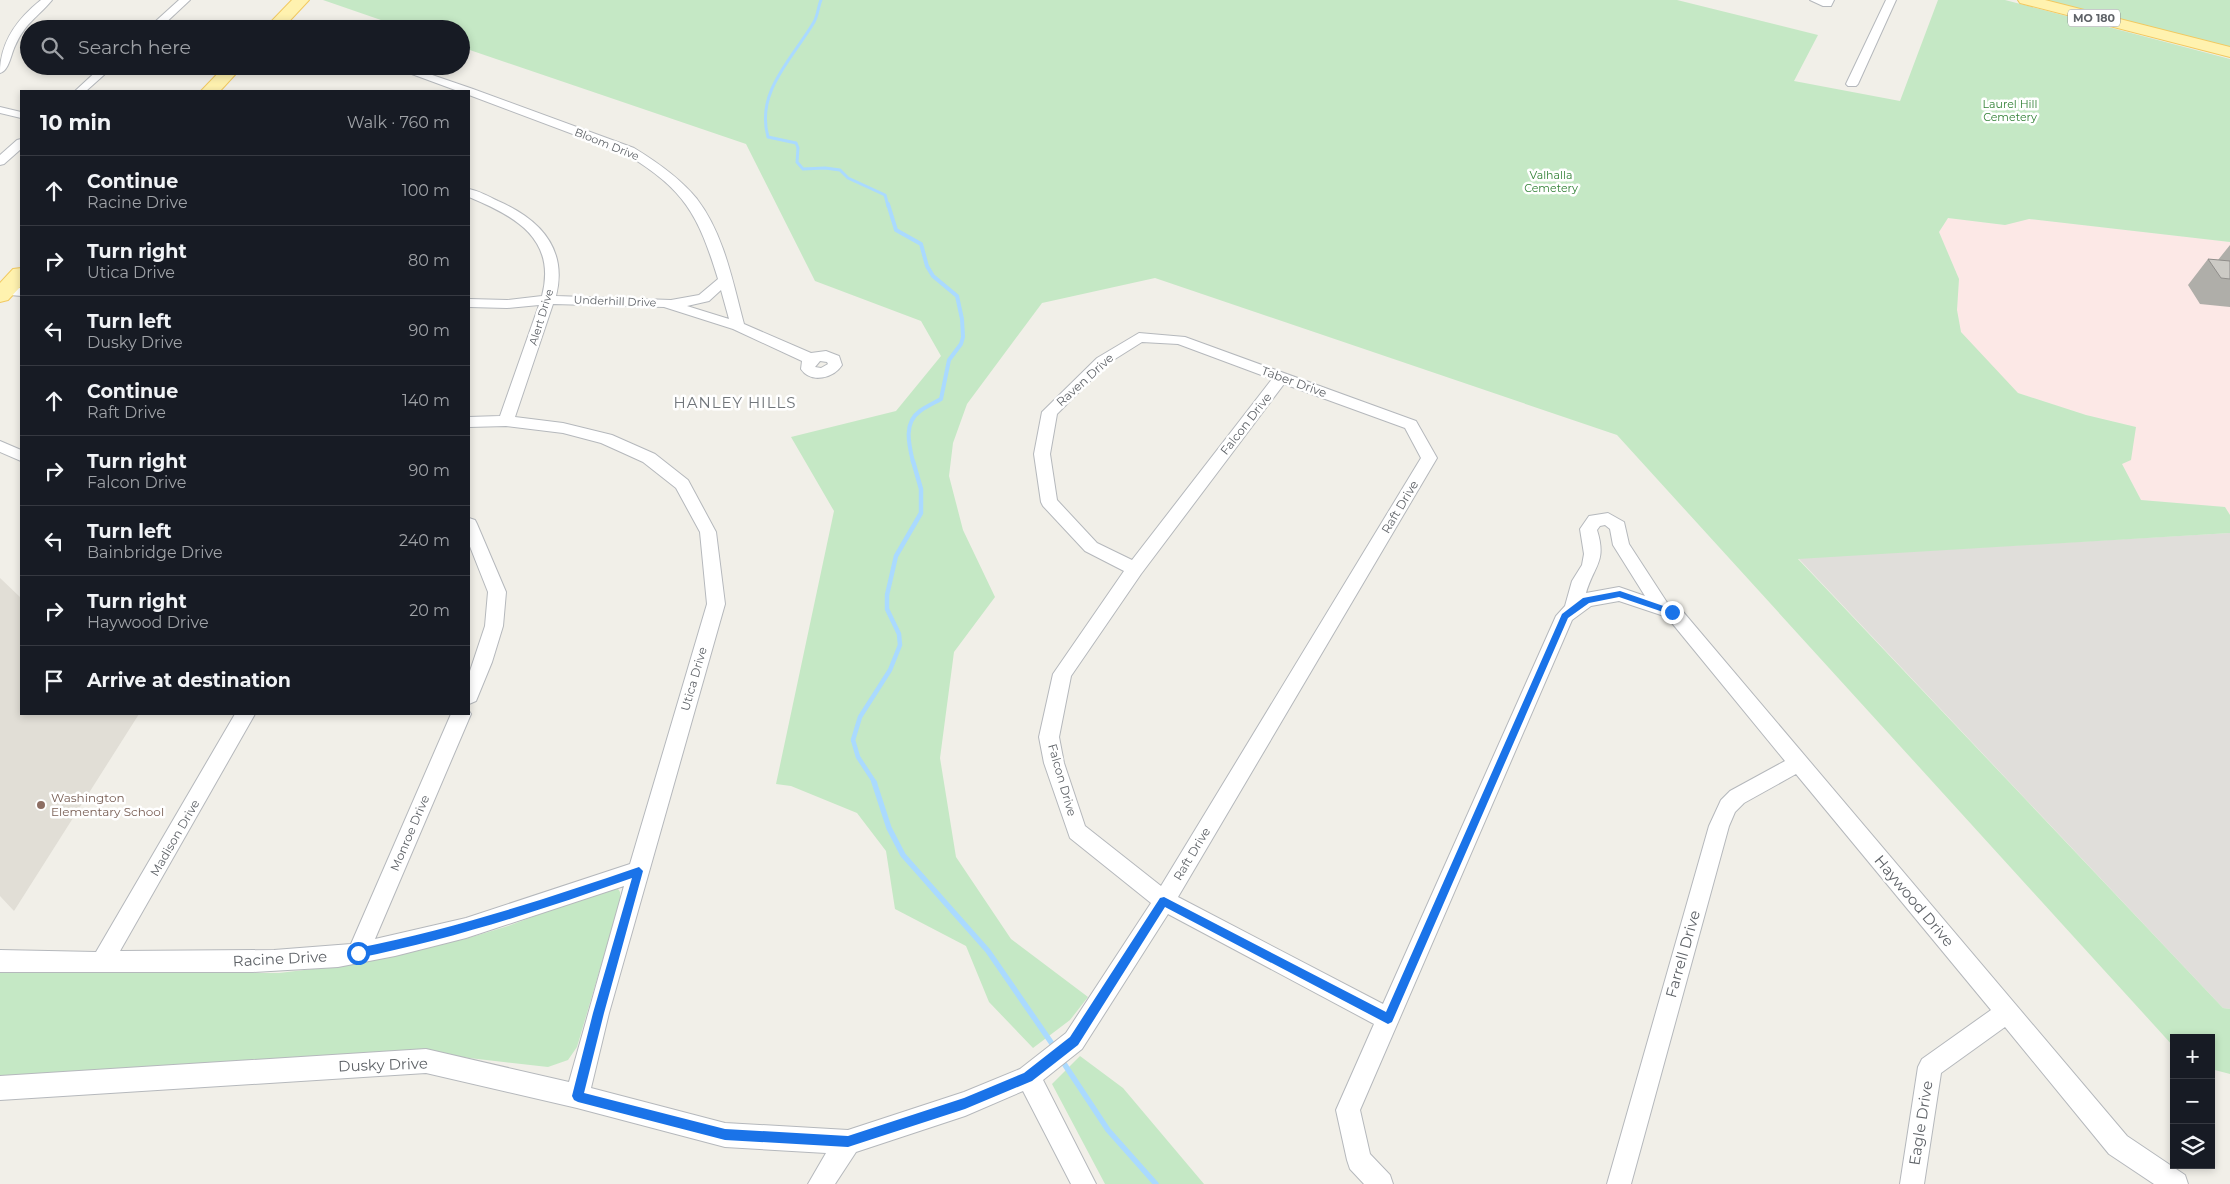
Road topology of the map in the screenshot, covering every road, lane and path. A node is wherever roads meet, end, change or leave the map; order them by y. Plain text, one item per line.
1 (47, 0) edge
2 (185, 0) edge
3 (301, 0) edge
4 (1815, 0) edge
5 (1891, 0) edge
6 (2026, 0) edge
7 (1828, 2) edge
8 (24, 20) edge
9 (162, 20) edge
10 (281, 20) edge
11 (20, 26) edge
12 (2230, 52) edge
13 (0, 70) edge
14 (99, 75) edge
15 (226, 75) edge
16 (422, 75) edge
17 (1852, 84) dead end
18 (81, 90) edge
19 (211, 90) edge
20 (466, 90) edge
21 (470, 91) edge
22 (0, 110) edge
23 (20, 115) edge
24 (20, 144) edge
25 (0, 161) edge
26 (470, 193) edge
27 (20, 275) edge
28 (726, 280) junction
29 (5, 293) edge
30 (548, 300) junction
31 (470, 303) edge
32 (671, 304) junction
33 (738, 326) junction
34 (1139, 337) joint
35 (811, 360) dead end
36 (1282, 378) junction
37 (506, 421) junction
38 (470, 422) edge
39 (0, 446) edge
40 (20, 456) edge
41 (1429, 458) joint
42 (470, 526) edge
43 (1134, 569) junction
44 (1662, 608) junction
45 (1573, 610) junction
46 (470, 694) edge
47 (244, 715) edge
48 (461, 715) edge
49 (1799, 763) junction
50 (639, 871) junction
51 (1164, 901) junction
52 (358, 953) junction
53 (0, 961) edge
54 (102, 962) junction
55 (2007, 1012) junction
56 (1388, 1018) junction
57 (1037, 1070) junction
58 (0, 1088) edge
59 (578, 1096) junction
60 (848, 1142) junction
61 (820, 1184) edge
62 (1084, 1184) edge
63 (1380, 1184) edge
64 (1620, 1184) edge
65 (1912, 1184) edge
66 (2176, 1184) edge

1 - 8 street
2 - 9 street
3 - 10 main road
4 - 7 street
5 - 17 street
6 - 12 main road, MO 180
11 - 13 street
14 - 18 street
15 - 19 main road
16 - 20 street, Bloom Drive
21 - 28 street, Bloom Drive
22 - 23 street
24 - 25 street
26 - 30 street, Alert Drive
27 - 29 main road
28 - 32 street, Underhill Drive
28 - 33 street, Bloom Drive
30 - 31 street, Underhill Drive
30 - 32 street, Underhill Drive
30 - 37 street, Alert Drive
32 - 33 street, Underhill Drive
33 - 35 street, Underhill Drive
34 - 36 street, Taber Drive
34 - 43 street, Raven Drive
36 - 41 street, Taber Drive
36 - 43 street, Falcon Drive
37 - 38 street, Utica Drive
37 - 50 street, Utica Drive
39 - 40 street
41 - 51 street, Raft Drive
42 - 46 street
43 - 51 street, Falcon Drive
44 - 45 street, Haywood Drive
44 - 45 street, Haywood Drive
44 - 49 street, Haywood Drive
45 - 56 street
47 - 54 street, Madison Drive
48 - 52 street, Monroe Drive
49 - 55 street, Haywood Drive
49 - 64 street, Farrell Drive
50 - 52 street, Racine Drive
50 - 59 street, Utica Drive
51 - 56 street, Falcon Drive
51 - 57 street, Raft Drive
52 - 54 street, Racine Drive
53 - 54 street, Racine Drive
55 - 65 street, Eagle Drive
55 - 66 street, Haywood Drive
56 - 63 street
57 - 60 street, Raft Drive
57 - 62 street
58 - 59 street, Dusky Drive
59 - 60 street, Dusky Drive
60 - 61 street

